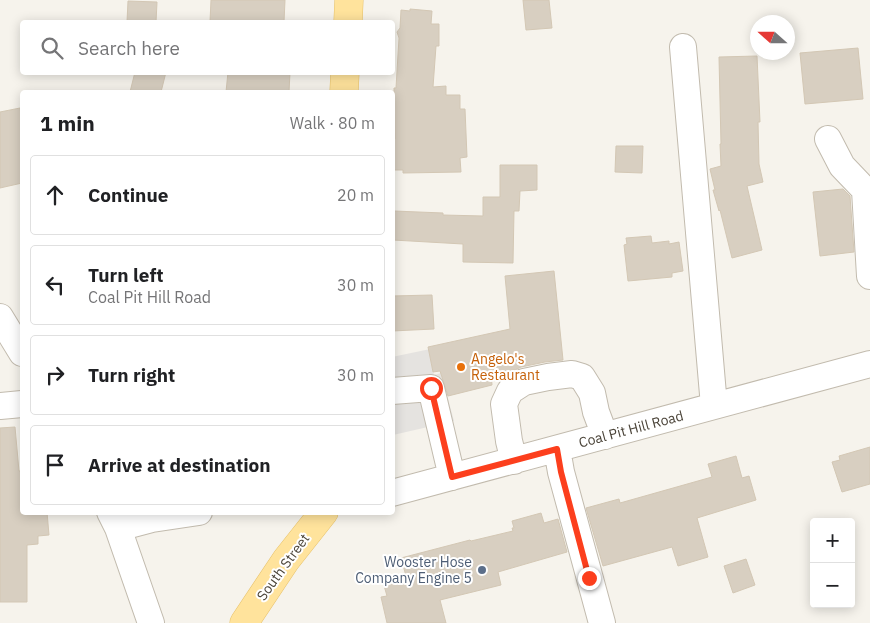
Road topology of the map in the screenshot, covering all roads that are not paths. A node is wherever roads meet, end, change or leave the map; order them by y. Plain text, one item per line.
1 (349, 0) edge
2 (348, 20) edge
3 (683, 47) dead end
4 (345, 75) edge
5 (344, 90) edge
6 (828, 138) dead end
7 (870, 276) edge
8 (0, 317) edge
9 (20, 349) edge
10 (870, 364) edge
11 (395, 392) edge
12 (20, 404) edge
13 (0, 406) edge
14 (714, 406) junction
15 (605, 436) junction
16 (557, 449) junction
17 (514, 461) junction
18 (452, 477) junction
19 (395, 492) edge
20 (179, 515) edge
21 (322, 515) edge
22 (114, 520) edge
23 (151, 623) edge
24 (244, 623) edge
25 (602, 623) edge

1 - 2 main road
3 - 14 street
4 - 5 main road
6 - 7 street
8 - 9 street
10 - 14 street, Coal Pit Hill Road
11 - 18 street
12 - 13 street
14 - 15 street, Coal Pit Hill Road
15 - 16 street, Coal Pit Hill Road
15 - 17 street
16 - 17 street, Coal Pit Hill Road
16 - 25 street
17 - 18 street, Coal Pit Hill Road
18 - 19 street, Coal Pit Hill Road
20 - 22 street
21 - 24 main road, South Street
22 - 23 street

